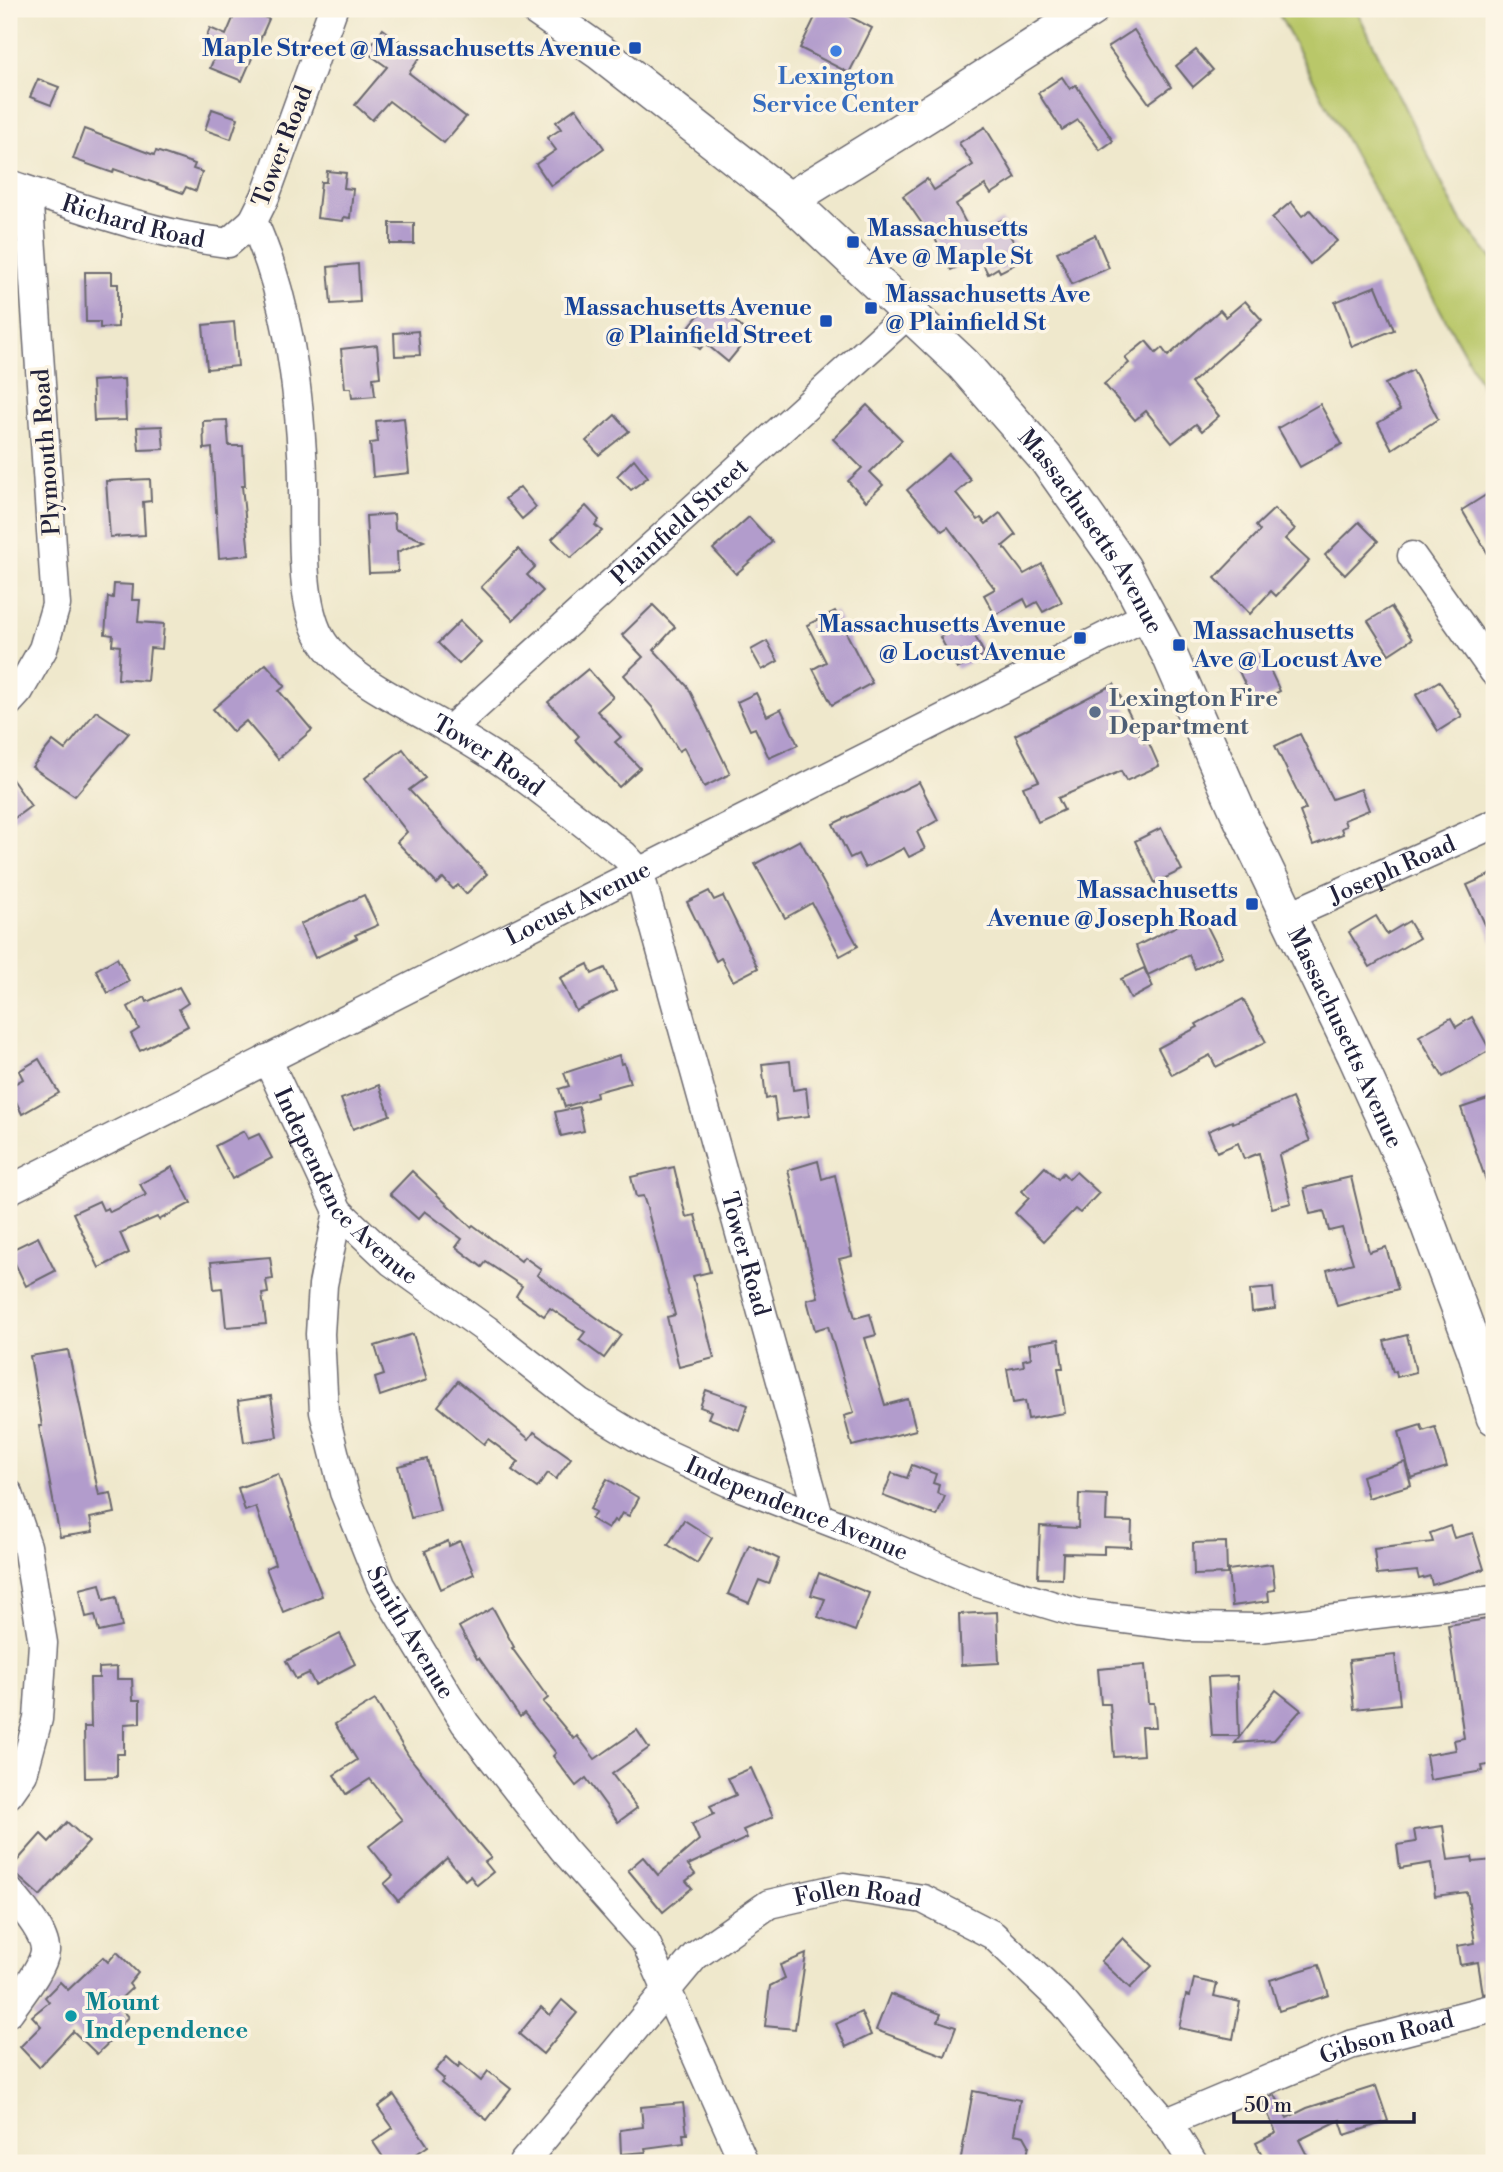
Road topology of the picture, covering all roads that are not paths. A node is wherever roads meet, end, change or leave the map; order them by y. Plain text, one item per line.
1 (333, 9) edge
2 (538, 9) edge
3 (1091, 9) edge
4 (19, 188) edge
5 (789, 200) junction
6 (253, 221) junction
7 (910, 312) junction
8 (1412, 556) dead end
9 (1148, 615) junction
10 (1494, 672) edge
11 (9, 702) edge
12 (450, 730) junction
13 (1494, 824) edge
14 (639, 871) junction
15 (1288, 916) junction
16 (267, 1059) junction
17 (9, 1190) edge
18 (338, 1211) junction
19 (1494, 1417) edge
20 (9, 1494) edge
21 (819, 1517) junction
22 (1494, 1600) edge
23 (9, 1794) edge
24 (9, 1891) edge
25 (667, 1990) junction
26 (1494, 2008) edge
27 (9, 2012) edge
28 (1165, 2123) junction
29 (523, 2163) edge
30 (744, 2163) edge
31 (1193, 2163) edge

1 - 6 street, Tower Road
2 - 5 main road, Massachusetts Avenue
3 - 5 main road
4 - 6 street, Richard Road
4 - 11 street, Plymouth Road
5 - 7 main road, Massachusetts Avenue
6 - 12 street, Tower Road
7 - 9 main road, Massachusetts Avenue
7 - 12 street, Plainfield Street
8 - 10 street
9 - 14 street, Locust Avenue
9 - 15 main road, Massachusetts Avenue
12 - 14 street, Tower Road
13 - 15 street, Joseph Road
14 - 16 street, Locust Avenue
14 - 21 street, Tower Road
15 - 19 main road, Massachusetts Avenue
16 - 17 street, Locust Avenue
16 - 18 street, Independence Avenue
18 - 21 street, Independence Avenue
18 - 25 street, Smith Avenue
20 - 23 street
21 - 22 street, Independence Avenue
24 - 27 street
25 - 28 street, Follen Road
25 - 29 street, Follen Road
25 - 30 street, Smith Avenue
26 - 28 street, Gibson Road
28 - 31 street, Follen Road

